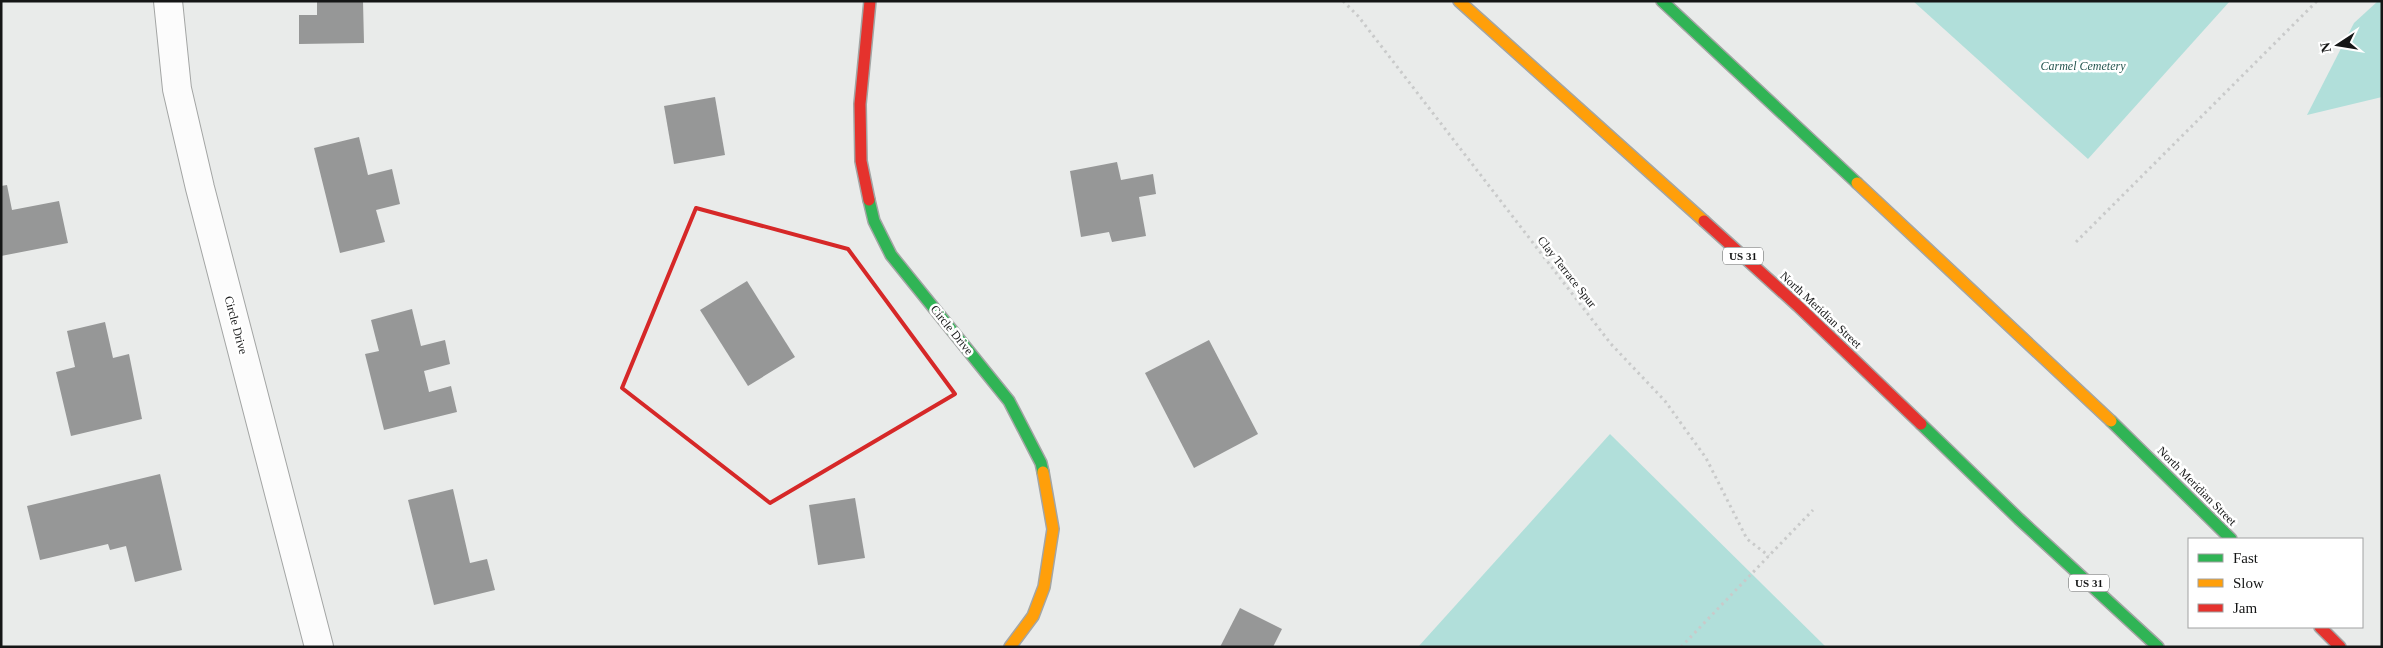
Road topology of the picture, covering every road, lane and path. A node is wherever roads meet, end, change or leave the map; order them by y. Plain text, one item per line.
1 (168, 1) edge
2 (870, 1) edge
3 (1343, 1) edge
4 (1459, 1) edge
5 (1662, 1) edge
6 (2317, 1) edge
7 (2076, 242) dead end
8 (1813, 510) dead end
9 (2230, 538) edge
10 (1769, 556) junction
11 (2321, 628) edge
12 (319, 647) edge
13 (1010, 647) edge
14 (1681, 647) edge
15 (2158, 647) edge
16 (2340, 647) edge

1 - 12 street, Circle Drive
2 - 13 main road, Circle Drive
3 - 10 path, Clay Terrace Spur
4 - 15 main road, North Meridian Street / US 31
5 - 9 main road, North Meridian Street
6 - 7 path
8 - 10 path
10 - 14 path
11 - 16 main road

